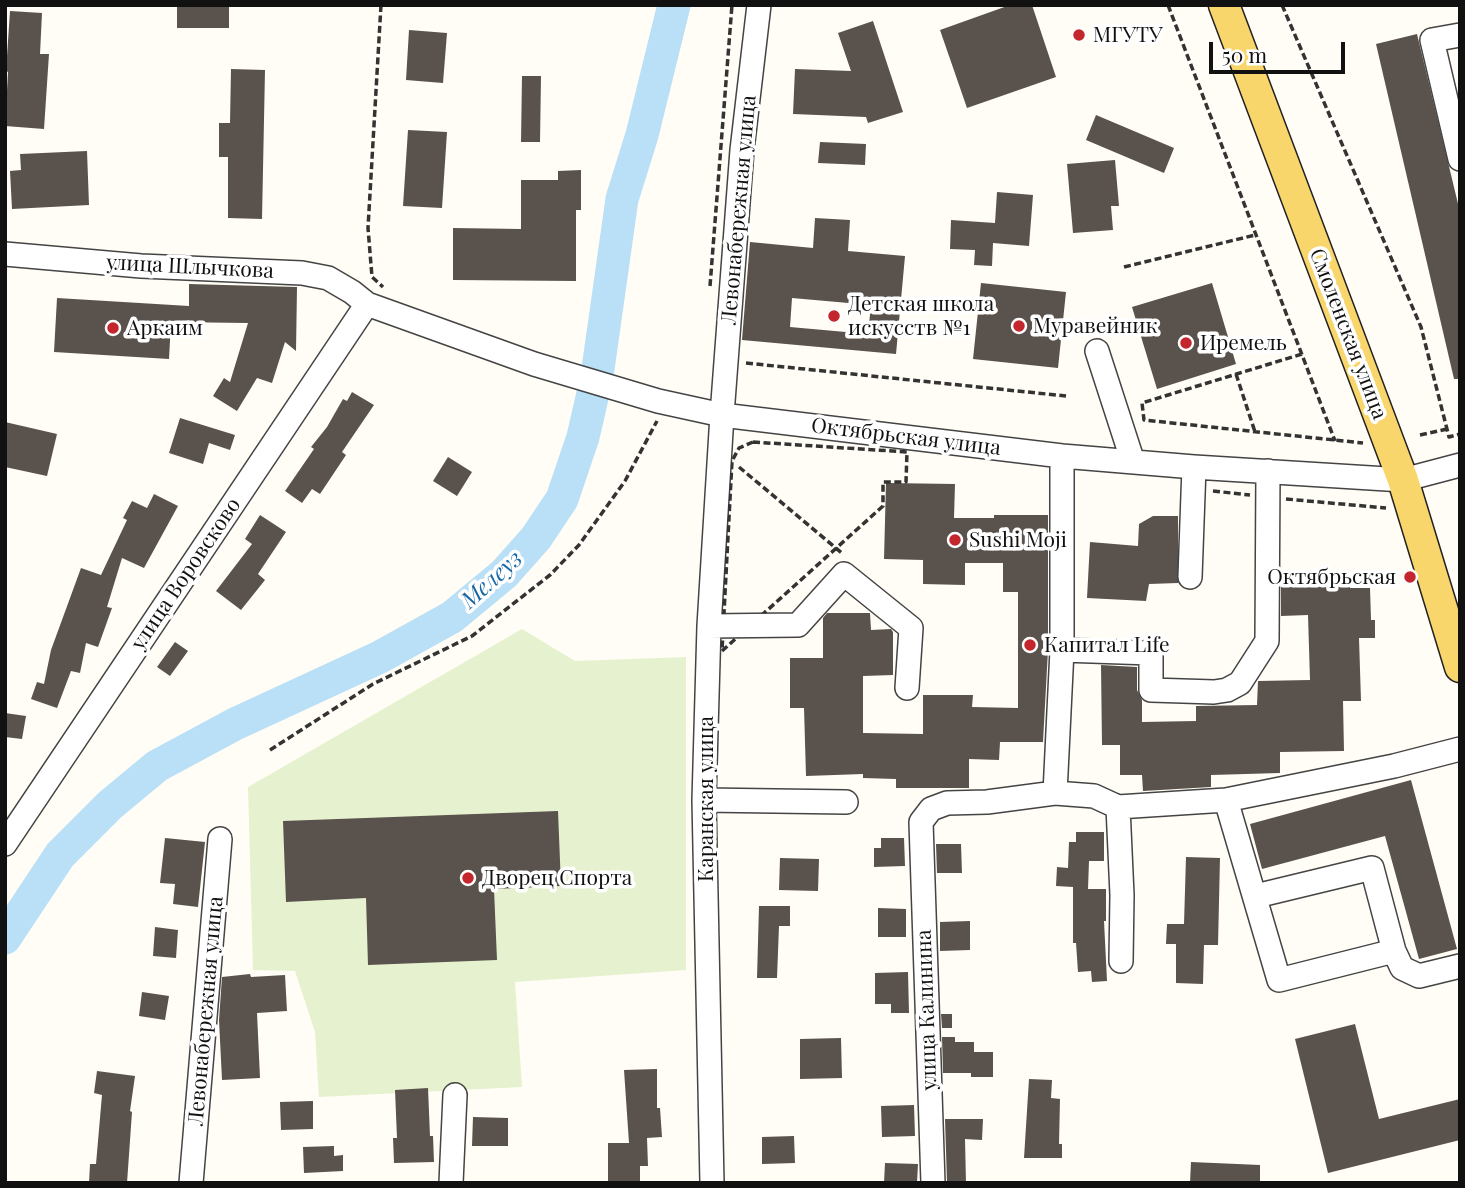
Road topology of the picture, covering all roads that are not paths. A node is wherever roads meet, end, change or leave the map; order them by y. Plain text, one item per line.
1 (759, 5) edge
2 (1224, 5) edge
3 (1460, 35) edge
4 (1460, 159) edge
5 (5, 254) edge
6 (367, 304) junction
7 (1097, 351) dead end
8 (722, 415) junction
9 (1062, 456) junction
10 (1133, 462) junction
11 (1460, 465) edge
12 (1268, 471) junction
13 (1193, 478) junction
14 (1403, 480) junction
15 (1190, 577) dead end
16 (709, 626) junction
17 (1062, 650) junction
18 (1460, 667) edge
19 (906, 688) dead end
20 (1460, 749) edge
21 (1055, 793) junction
22 (704, 800) junction
23 (1226, 800) junction
24 (846, 802) dead end
25 (1118, 807) junction
26 (220, 839) dead end
27 (5, 844) edge
28 (1256, 896) junction
29 (1394, 951) junction
30 (1121, 961) dead end
31 (1460, 966) edge
32 (455, 1095) dead end
33 (191, 1183) edge
34 (451, 1183) edge
35 (712, 1183) edge
36 (933, 1183) edge

1 - 8 street, Левонабережная улица
2 - 14 main road, Смоленская улица
3 - 4 street
5 - 6 street, улица Шлычкова
6 - 8 street, Октябрьская улица
6 - 27 street, улица Воровсково
7 - 10 street
8 - 9 street, Октябрьская улица
8 - 16 street, Каранская улица
9 - 10 street, Октябрьская улица
9 - 17 street
10 - 13 street, Октябрьская улица
11 - 14 street, Октябрьская улица
12 - 13 street, Октябрьская улица
12 - 14 street, Октябрьская улица
12 - 17 street
13 - 15 street
14 - 18 main road, Смоленская улица
16 - 19 street
16 - 22 street, Каранская улица
17 - 21 street
20 - 23 street
21 - 25 street
21 - 36 street, улица Калинина
22 - 24 street
22 - 35 street, Каранская улица
23 - 25 street
23 - 28 street
25 - 30 street
26 - 33 street, Левонабережная улица
28 - 29 street
28 - 29 street
29 - 31 street
32 - 34 street

